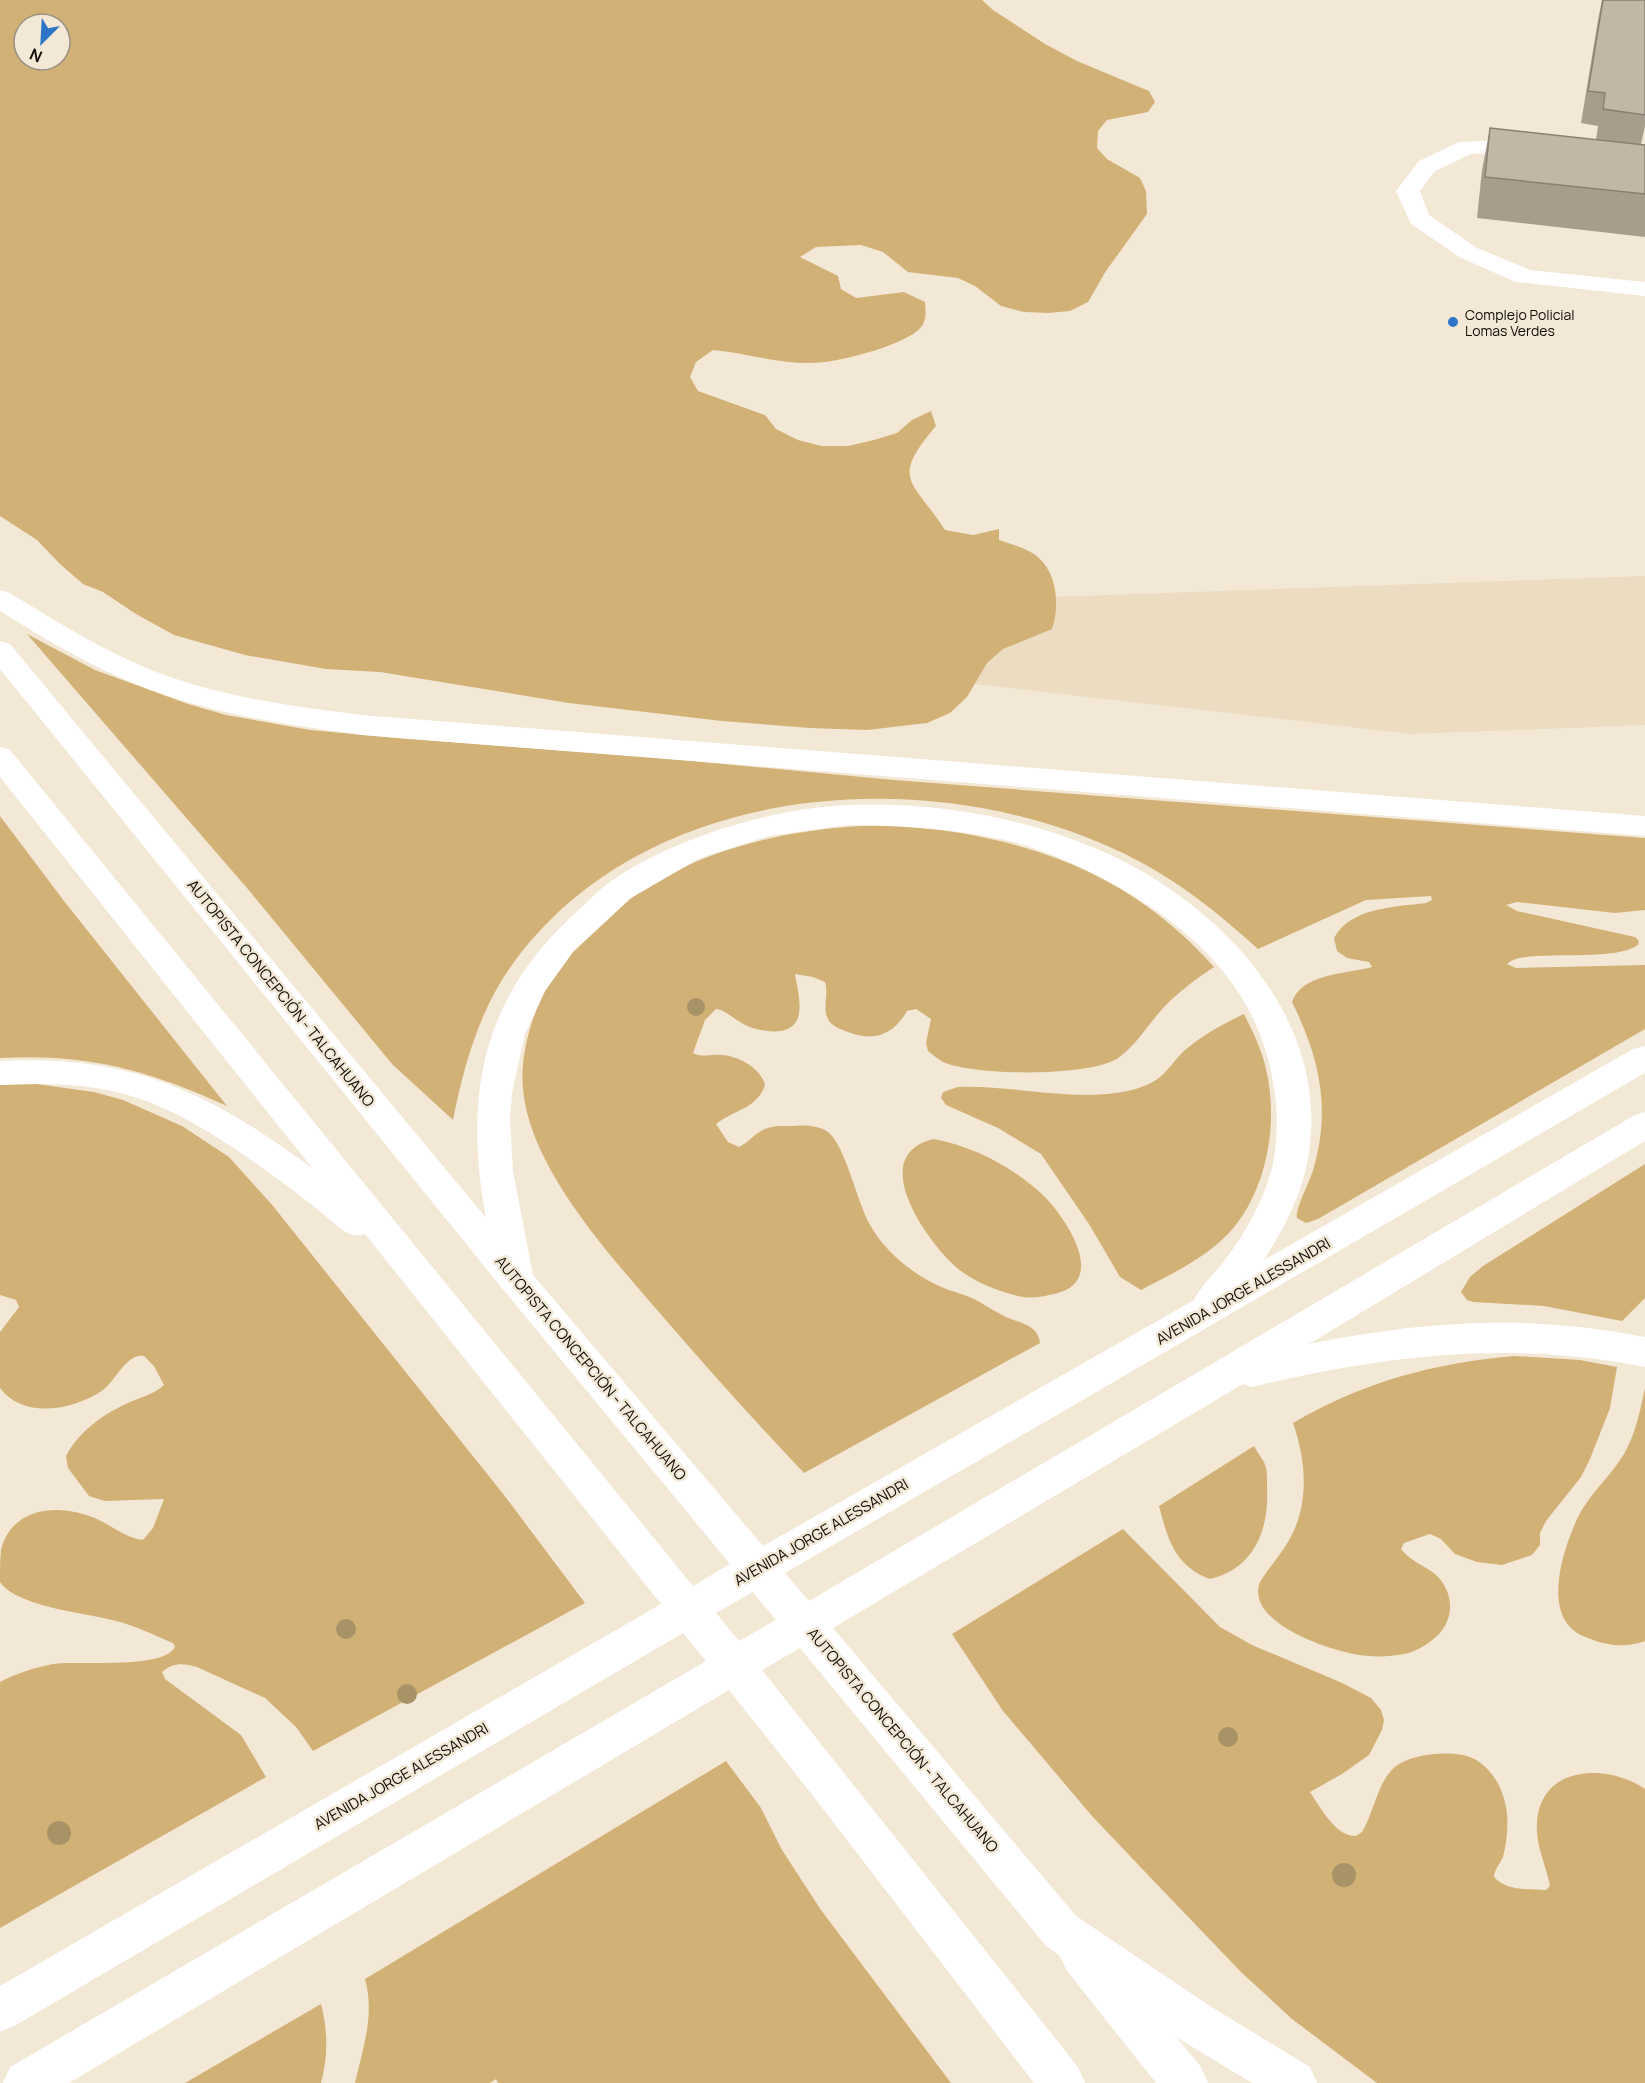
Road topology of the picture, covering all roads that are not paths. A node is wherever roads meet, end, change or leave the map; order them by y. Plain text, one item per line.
1 (1551, 147) edge
2 (1645, 289) edge
3 (0, 599) edge
4 (0, 650) edge
5 (0, 757) edge
6 (1645, 826) edge
7 (1645, 1058) edge
8 (0, 1073) edge
9 (1645, 1125) edge
10 (410, 1267) junction
11 (519, 1283) junction
12 (1194, 1320) junction
13 (1645, 1352) edge
14 (1215, 1382) junction
15 (1061, 1930) junction
16 (0, 2010) edge
17 (26, 2083) edge
18 (1062, 2083) edge
19 (1185, 2083) edge
20 (1293, 2083) edge

1 - 2 main road
3 - 6 main road
4 - 11 main road, AUTOPISTA CONCEPCIÓN - TALCAHUANO
5 - 10 main road
7 - 12 main road, AVENIDA JORGE ALESSANDRI
8 - 10 main road
9 - 14 main road
10 - 18 main road
11 - 12 main road
11 - 15 main road, AUTOPISTA CONCEPCIÓN - TALCAHUANO
12 - 16 main road, AVENIDA JORGE ALESSANDRI
13 - 14 main road
14 - 17 main road
15 - 19 main road, AUTOPISTA CONCEPCIÓN - TALCAHUANO
15 - 20 main road

